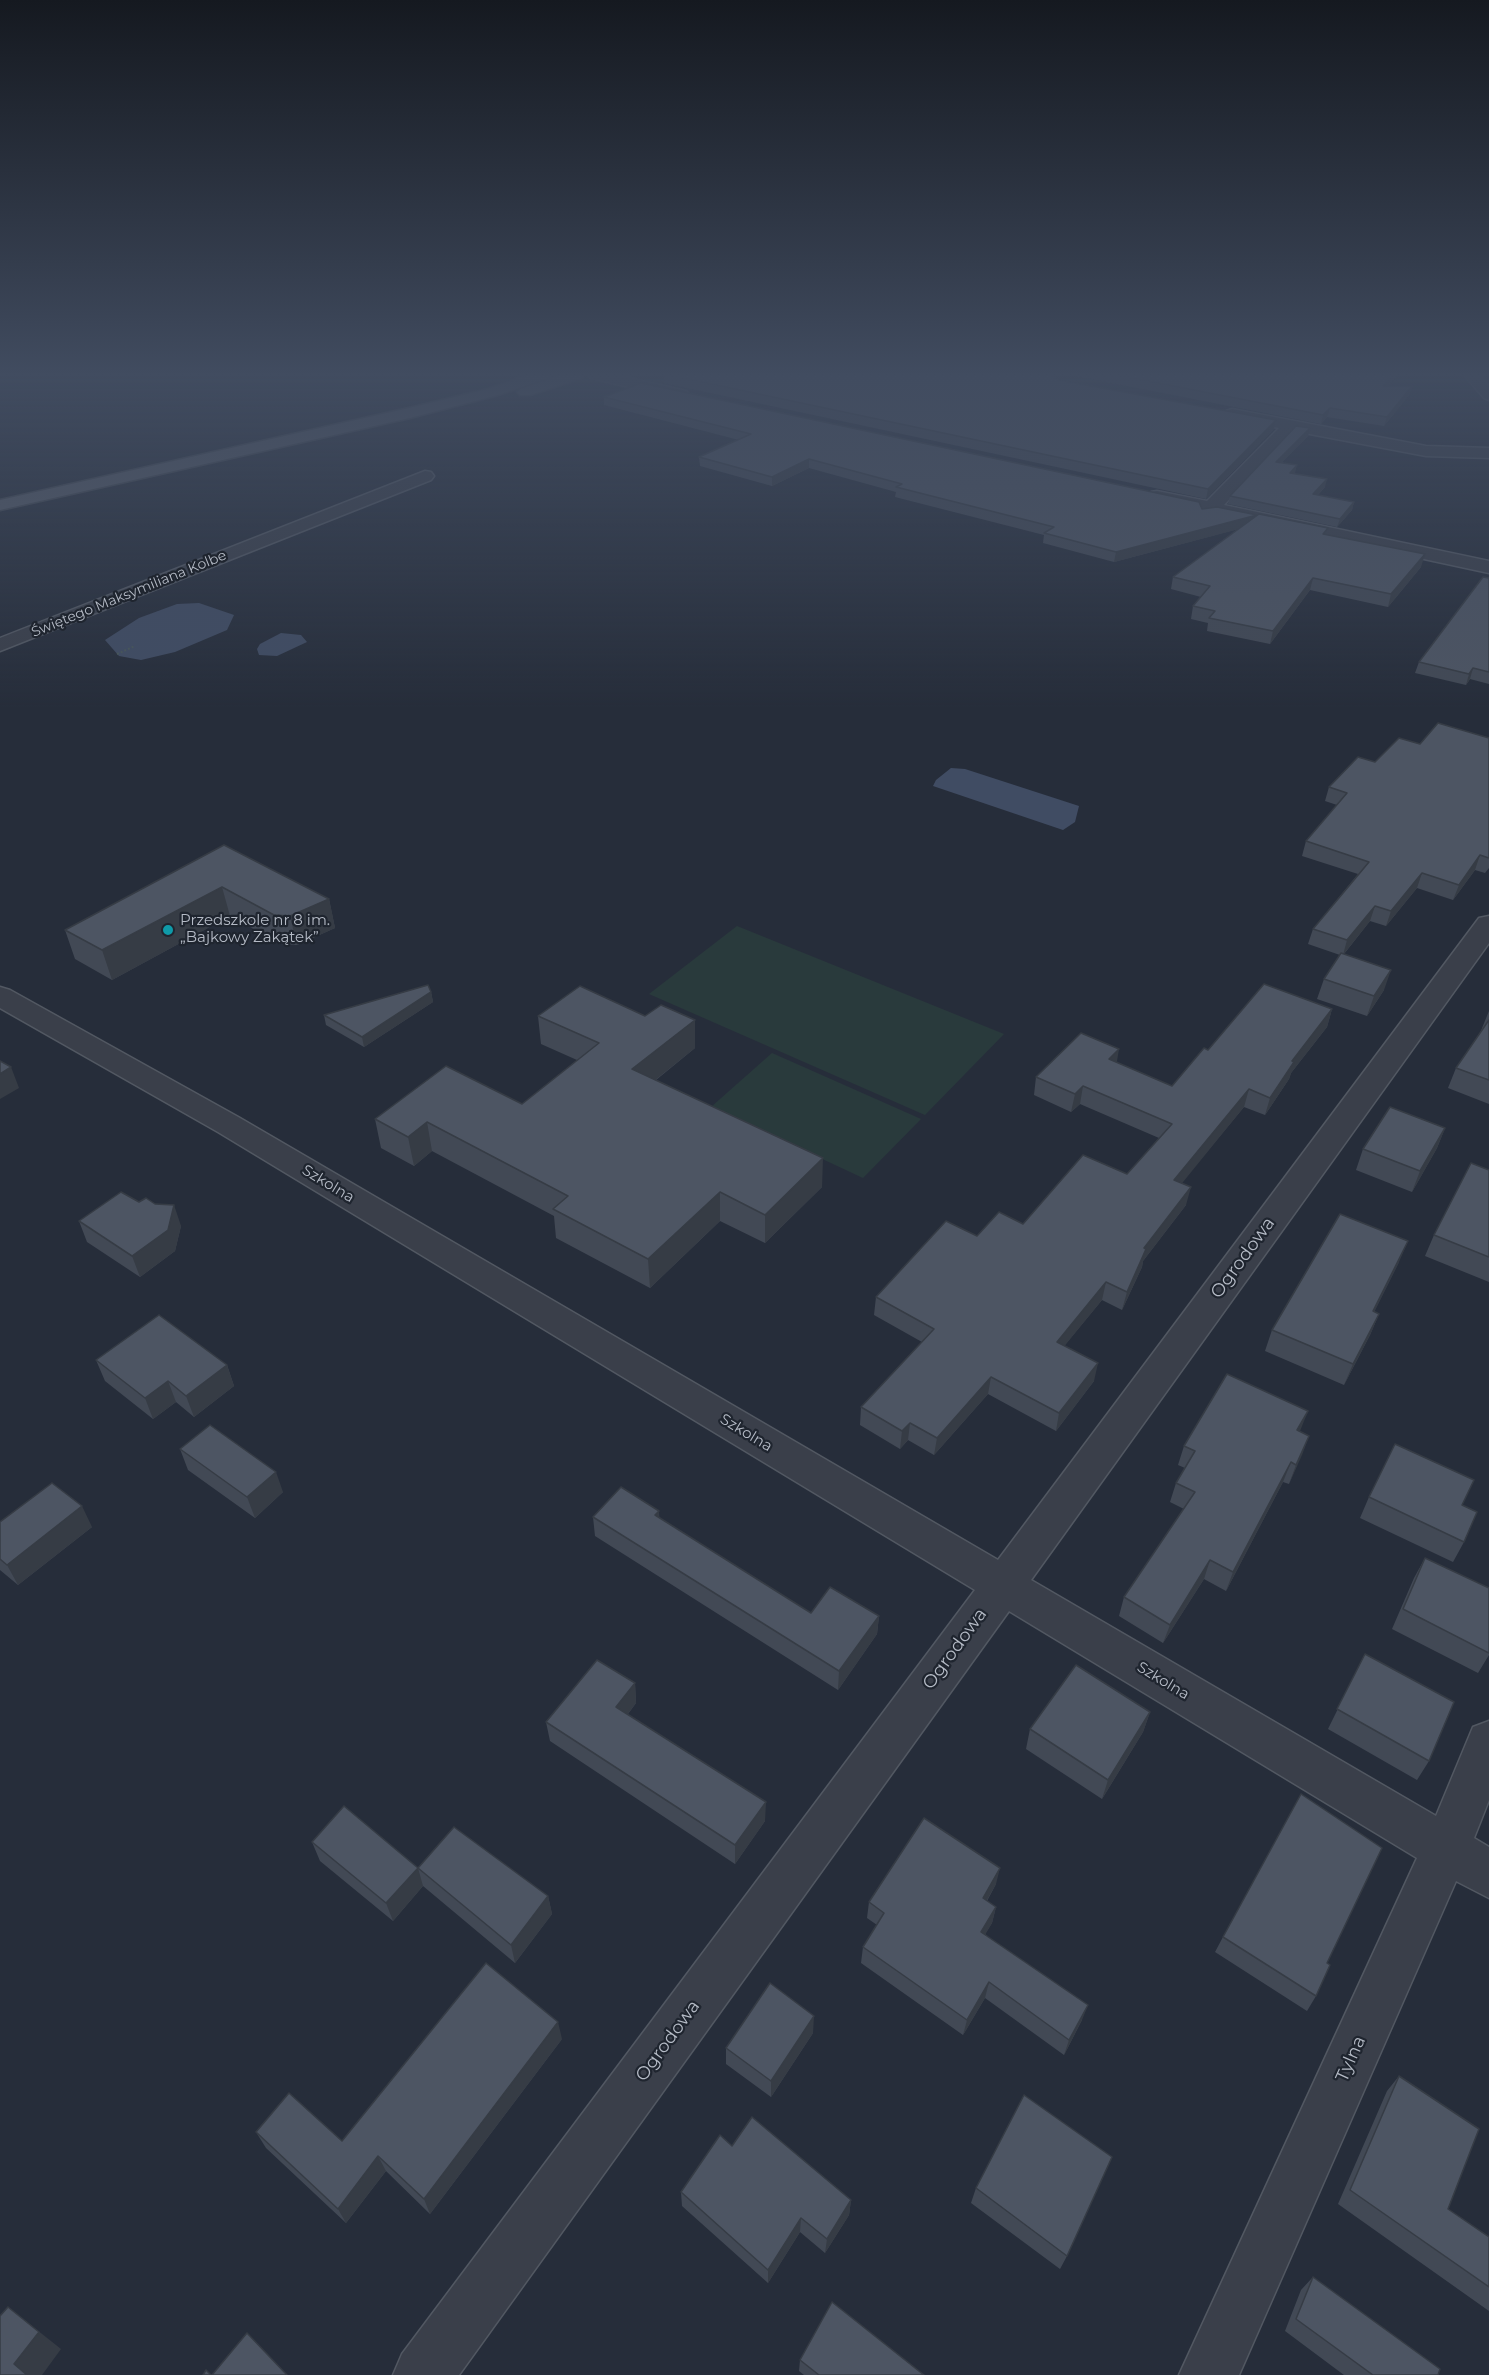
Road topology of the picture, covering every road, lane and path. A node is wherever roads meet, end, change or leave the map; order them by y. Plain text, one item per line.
1 (92, 486) edge
2 (400, 486) edge
3 (1232, 486) edge
4 (1140, 492) edge
5 (0, 505) edge
6 (1209, 510) junction
7 (1489, 567) edge
8 (0, 645) edge
9 (135, 646) dead end
10 (117, 654) dead end
11 (1487, 930) edge
12 (4, 1003) edge
13 (1001, 1586) junction
14 (1489, 1742) edge
15 (1446, 1849) junction
16 (1489, 1874) edge
17 (423, 2375) edge
18 (1209, 2375) edge

1 - 5 main road
2 - 8 street, Świętego Maksymiliana Kolbe
3 - 6 street
4 - 6 street
6 - 7 street
9 - 10 path
11 - 13 street, Ogrodowa
12 - 13 street, Szkolna
13 - 15 street, Szkolna
13 - 17 street, Ogrodowa
14 - 15 street, Tylna
15 - 16 street, Szkolna
15 - 18 street, Tylna

